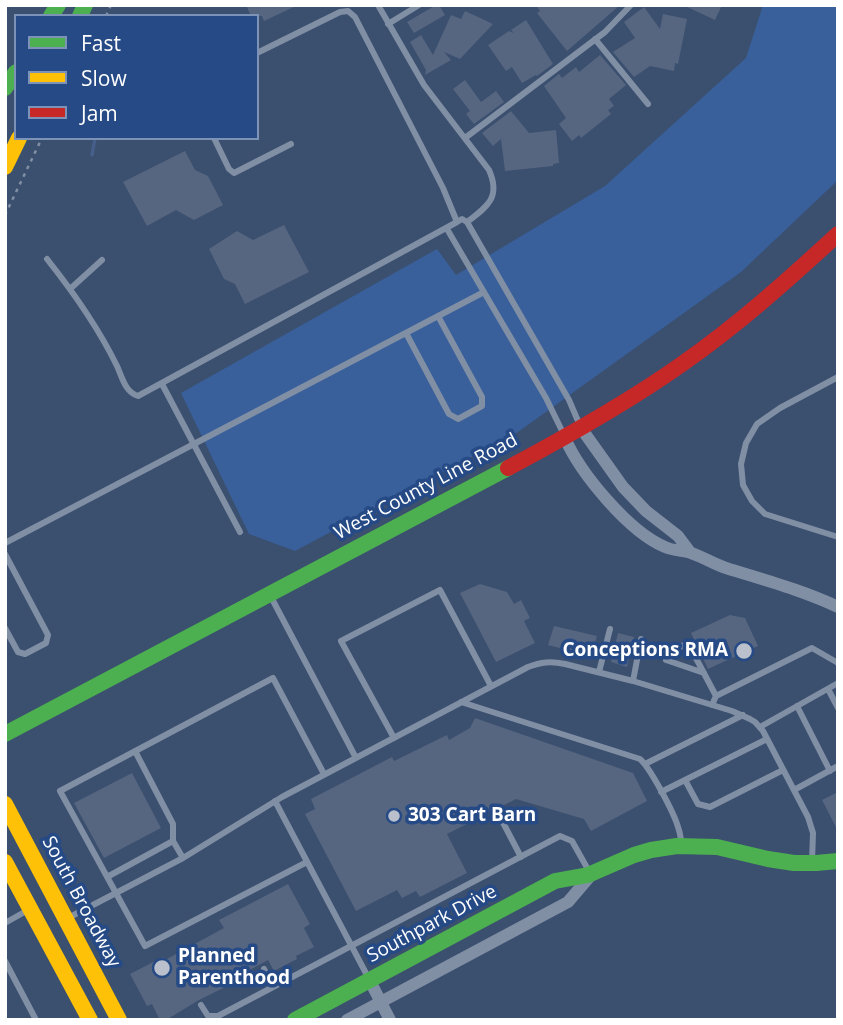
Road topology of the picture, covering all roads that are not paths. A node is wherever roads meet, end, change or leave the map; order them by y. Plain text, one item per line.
1 (378, 5) edge
2 (419, 5) edge
3 (631, 5) edge
4 (388, 24) junction
5 (595, 39) junction
6 (259, 52) edge
7 (648, 104) dead end
8 (465, 138) junction
9 (18, 140) edge
10 (215, 140) edge
11 (291, 144) dead end
12 (5, 167) edge
13 (457, 222) junction
14 (467, 222) junction
15 (447, 229) junction
16 (838, 234) edge
17 (47, 259) dead end
18 (102, 260) dead end
19 (71, 289) junction
20 (484, 292) junction
21 (438, 316) junction
22 (406, 333) junction
23 (838, 377) edge
24 (162, 384) junction
25 (581, 428) junction
26 (565, 438) junction
27 (193, 445) junction
28 (240, 532) dead end
29 (838, 537) edge
30 (5, 543) edge
31 (690, 552) junction
32 (5, 554) edge
33 (270, 594) junction
34 (838, 607) edge
35 (5, 628) edge
36 (610, 629) dead end
37 (641, 639) dead end
38 (838, 663) edge
39 (599, 672) junction
40 (704, 673) junction
41 (633, 681) junction
42 (838, 683) edge
43 (491, 686) junction
44 (828, 689) junction
45 (716, 696) junction
46 (461, 702) junction
47 (712, 705) junction
48 (797, 706) junction
49 (838, 708) edge
50 (743, 715) junction
51 (760, 727) junction
52 (5, 734) edge
53 (394, 738) junction
54 (766, 739) junction
55 (135, 751) junction
56 (356, 758) junction
57 (646, 764) junction
58 (838, 766) edge
59 (783, 770) junction
60 (830, 771) junction
61 (324, 774) junction
62 (685, 780) junction
63 (794, 790) junction
64 (661, 792) junction
65 (275, 800) junction
66 (5, 804) edge
67 (498, 813) dead end
68 (173, 841) junction
69 (681, 845) junction
70 (521, 857) junction
71 (183, 858) junction
72 (838, 861) edge
73 (5, 862) edge
74 (307, 862) junction
75 (812, 864) junction
76 (591, 874) junction
77 (107, 877) junction
78 (117, 893) junction
79 (30, 909) junction
80 (66, 919) junction
81 (5, 922) edge
82 (351, 946) junction
83 (5, 961) edge
84 (264, 969) dead end
85 (370, 981) junction
86 (273, 987) junction
87 (381, 1002) junction
88 (201, 1005) dead end
89 (36, 1020) edge
90 (90, 1020) edge
91 (118, 1020) edge
92 (295, 1020) edge
93 (347, 1020) edge
94 (390, 1020) edge

1 - 4 lane
2 - 4 lane
3 - 5 lane
4 - 8 lane
5 - 7 lane
5 - 8 lane
6 - 13 lane
8 - 14 lane
9 - 12 main road
10 - 11 lane
13 - 14 lane
13 - 15 lane
14 - 25 lane
15 - 20 lane
15 - 24 lane
16 - 25 main road, West County Line Road
17 - 19 lane
18 - 19 lane
19 - 24 lane
20 - 21 lane
20 - 26 lane
21 - 22 lane
21 - 22 lane
22 - 27 lane
23 - 29 lane
24 - 27 lane
25 - 26 main road, West County Line Road
25 - 31 street
26 - 31 street
26 - 33 main road, West County Line Road
27 - 28 lane
27 - 30 lane
31 - 34 street
32 - 35 lane
33 - 52 main road, West County Line Road
33 - 56 lane
36 - 39 lane
37 - 41 lane
38 - 45 lane
39 - 41 lane
39 - 43 lane
40 - 40 lane
40 - 45 lane
41 - 47 lane
42 - 44 lane
43 - 46 lane
43 - 53 lane
44 - 48 lane
44 - 49 lane
45 - 47 lane
46 - 53 lane
46 - 57 lane
47 - 50 lane
48 - 51 lane
48 - 60 lane
50 - 51 lane
50 - 57 lane
51 - 54 lane
53 - 56 lane
54 - 59 lane
54 - 62 lane
55 - 61 lane
55 - 68 lane
55 - 77 lane
56 - 61 lane
57 - 64 lane
58 - 60 lane
59 - 62 lane
59 - 63 lane
60 - 63 lane
61 - 65 lane
62 - 64 lane
63 - 75 lane
64 - 69 lane
65 - 71 lane
65 - 74 lane
66 - 80 main road, South Broadway
67 - 70 lane
68 - 71 lane
68 - 77 lane
69 - 75 main road, Southpark Drive
69 - 76 main road, Southpark Drive
70 - 76 lane
70 - 82 lane
71 - 78 lane
72 - 75 main road, Southpark Drive
73 - 79 main road
74 - 78 lane
74 - 82 lane
76 - 85 main road, Southpark Drive
76 - 87 street, Southpark Drive
77 - 78 lane
78 - 80 lane
79 - 81 lane
79 - 90 main road
80 - 91 main road, South Broadway
82 - 85 lane
82 - 86 lane
83 - 89 lane
84 - 86 lane
85 - 87 street
85 - 92 main road, Southpark Drive
86 - 88 lane
87 - 93 street, Southpark Drive
87 - 94 street

